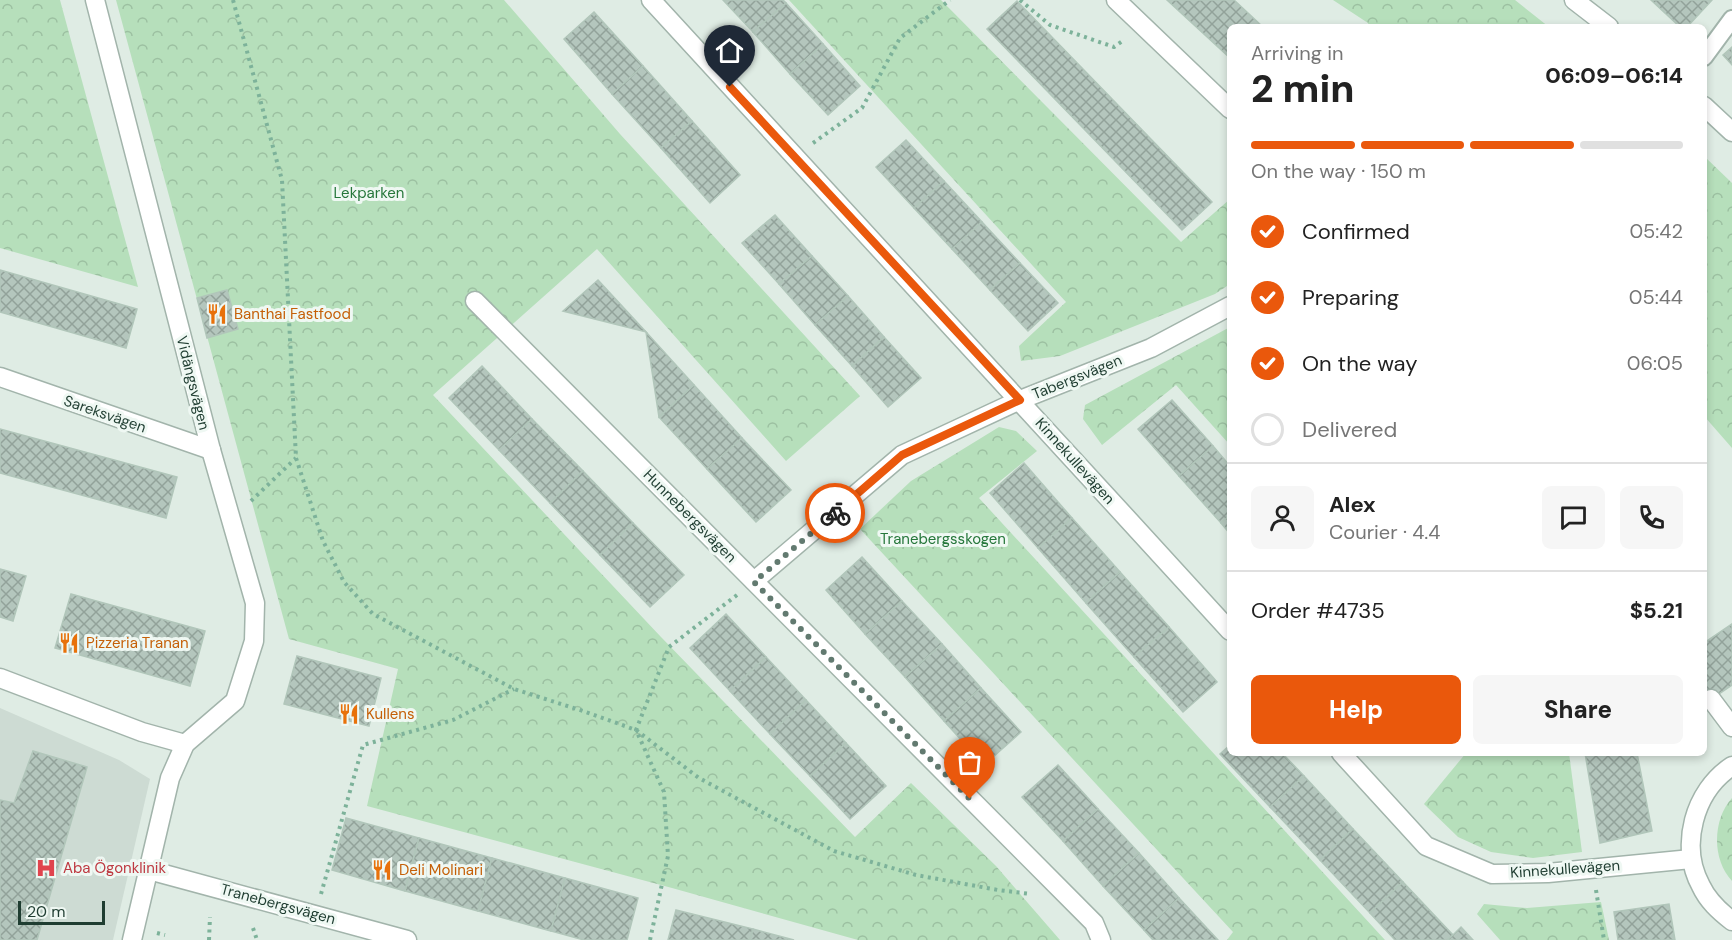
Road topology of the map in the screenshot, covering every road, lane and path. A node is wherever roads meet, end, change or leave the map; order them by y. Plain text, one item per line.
1 (95, 0) edge
2 (234, 0) edge
3 (651, 0) edge
4 (950, 0) edge
5 (1020, 0) edge
6 (1116, 0) edge
7 (1574, 0) edge
8 (1732, 19) edge
9 (1605, 24) edge
10 (1142, 25) junction
11 (1707, 53) edge
12 (1227, 106) edge
13 (1707, 109) edge
14 (1732, 132) edge
15 (793, 157) junction
16 (475, 301) dead end
17 (1227, 308) edge
18 (0, 377) edge
19 (1020, 400) junction
20 (211, 450) junction
21 (297, 458) junction
22 (231, 520) junction
23 (754, 582) junction
24 (1227, 628) edge
25 (0, 678) edge
26 (514, 689) junction
27 (1711, 699) dead end
28 (1732, 728) edge
29 (636, 730) junction
30 (185, 744) junction
31 (1344, 756) edge
32 (1732, 766) edge
33 (1691, 859) junction
34 (1593, 868) junction
35 (148, 870) junction
36 (1070, 899) junction
37 (315, 915) junction
38 (210, 917) dead end
39 (1732, 921) edge
40 (253, 928) dead end
41 (132, 940) edge
42 (209, 940) edge
43 (257, 940) edge
44 (407, 940) edge
45 (651, 940) edge
46 (1101, 940) edge
47 (1604, 940) edge

1 - 20 street, Vidängsvägen
2 - 21 path
3 - 15 street, Kinnekullevägen
4 - 15 path
5 - 10 path
6 - 10 street
7 - 9 street
8 - 11 lane
10 - 12 street
13 - 14 street
15 - 19 street, Kinnekullevägen
16 - 23 street, Hunnebergsvägen
17 - 19 street, Tabergsvägen
18 - 20 street, Sareksvägen
19 - 23 street, Tabergsvägen
19 - 24 street, Kinnekullevägen
20 - 22 street, Vidängsvägen
21 - 22 path
21 - 26 path
22 - 30 street, Vidängsvägen
23 - 29 path
23 - 36 street, Hunnebergsvägen
25 - 30 street
26 - 29 path
26 - 37 path
27 - 28 street
29 - 36 path
29 - 45 path
30 - 35 street
31 - 34 street, Kinnekullevägen
32 - 33 street
33 - 34 street, Kinnekullevägen
33 - 39 street
34 - 47 path
35 - 37 street, Tranebergsvägen
35 - 41 street
36 - 46 street, Hunnebergsvägen
37 - 44 street, Tranebergsvägen
38 - 42 path
40 - 43 path

